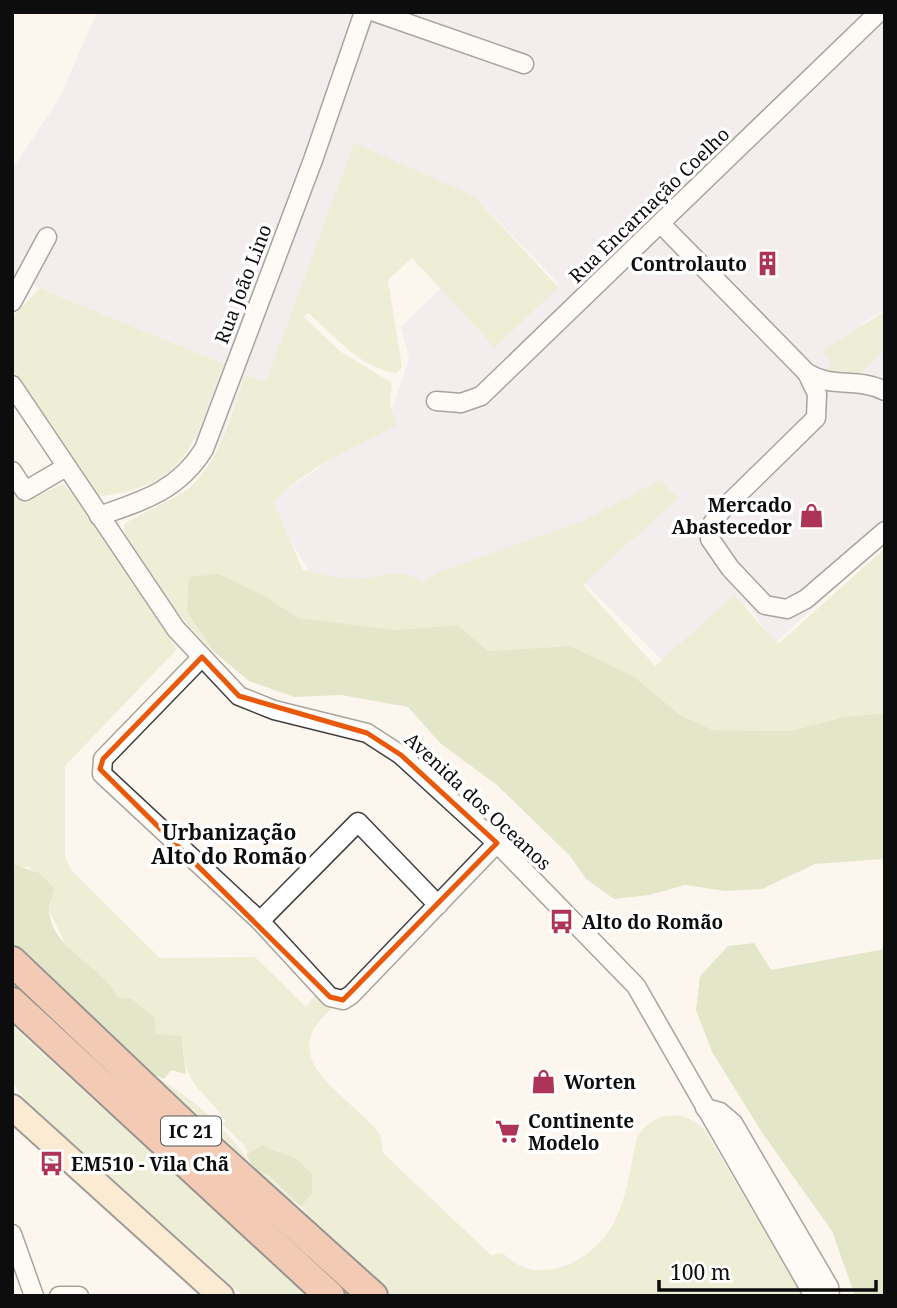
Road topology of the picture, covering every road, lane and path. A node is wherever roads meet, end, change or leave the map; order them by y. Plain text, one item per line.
1 (365, 12) edge
2 (374, 12) edge
3 (879, 12) edge
4 (524, 64) dead end
5 (661, 224) junction
6 (47, 237) dead end
7 (12, 302) edge
8 (807, 373) junction
9 (12, 385) edge
10 (885, 391) edge
11 (436, 401) dead end
12 (66, 467) junction
13 (12, 471) edge
14 (99, 516) junction
15 (885, 531) edge
16 (202, 657) junction
17 (497, 843) junction
18 (438, 905) junction
19 (260, 921) junction
20 (12, 961) edge
21 (12, 1002) edge
22 (12, 1107) edge
23 (705, 1108) junction
24 (12, 1234) edge
25 (211, 1293) edge
26 (34, 1296) edge
27 (59, 1296) edge
28 (79, 1296) edge
29 (330, 1296) edge
30 (373, 1296) edge
31 (814, 1296) edge
32 (830, 1296) edge

1 - 14 street, Rua João Lino
2 - 4 street
3 - 5 street, Rua Encarnação Coelho
5 - 8 street
5 - 11 street, Rua Encarnação Coelho
6 - 7 street
8 - 10 street
8 - 15 street
9 - 12 street, Avenida dos Oceanos
12 - 13 street
12 - 14 street, Avenida dos Oceanos
14 - 16 street, Avenida dos Oceanos
16 - 17 street, Avenida dos Oceanos
16 - 19 street
17 - 18 street
17 - 23 street, Avenida dos Oceanos
18 - 19 street
18 - 19 street
20 - 30 highway, IC 21
21 - 29 highway, IC 21
22 - 25 main road
23 - 31 street, Avenida dos Oceanos
23 - 32 street, Avenida dos Oceanos
24 - 26 street
27 - 28 street

